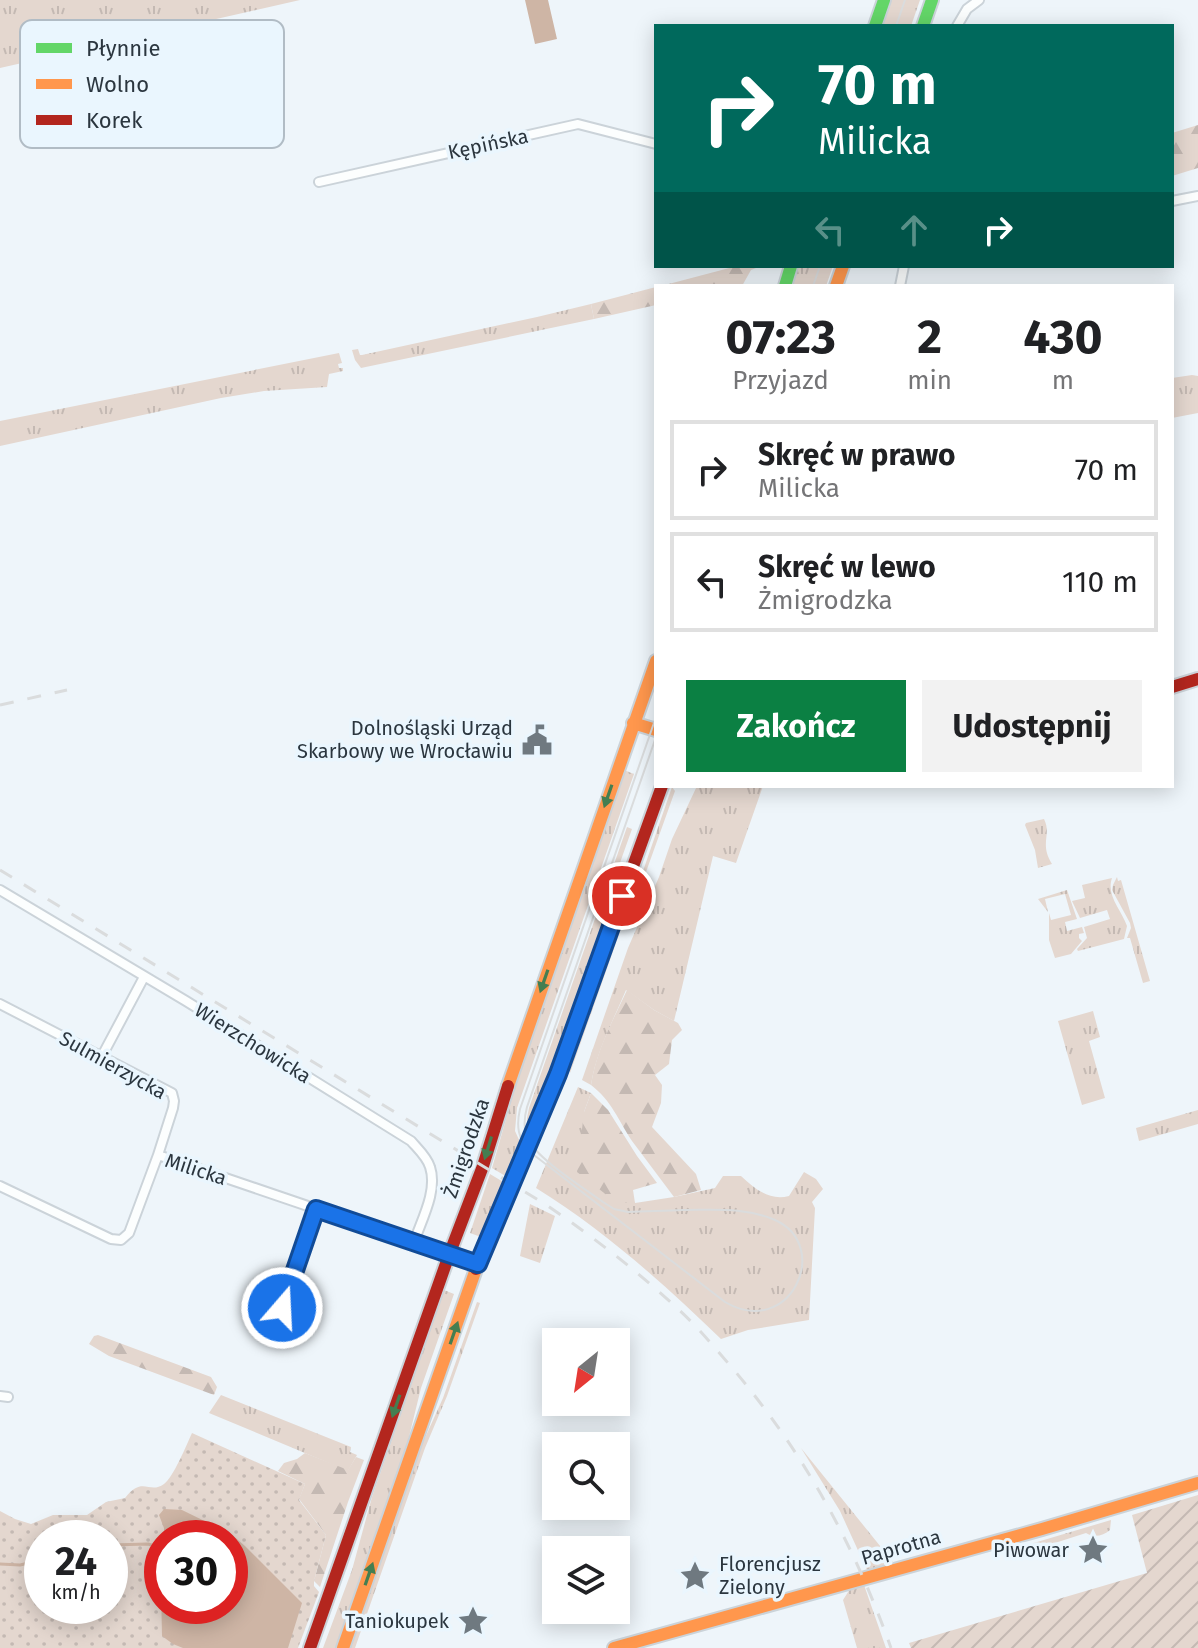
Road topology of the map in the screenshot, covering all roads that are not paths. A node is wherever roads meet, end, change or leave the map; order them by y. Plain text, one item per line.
1 (884, 0) edge
2 (979, 0) edge
3 (930, 3) edge
4 (876, 24) edge
5 (924, 24) edge
6 (958, 24) edge
7 (654, 143) edge
8 (319, 182) dead end
9 (1198, 196) edge
10 (1174, 201) edge
11 (654, 666) edge
12 (1198, 679) edge
13 (1174, 686) edge
14 (633, 723) junction
15 (654, 729) edge
16 (661, 788) edge
17 (0, 890) edge
18 (144, 977) junction
19 (0, 1004) edge
20 (102, 1056) junction
21 (158, 1155) junction
22 (0, 1186) edge
23 (316, 1209) junction
24 (414, 1242) junction
25 (449, 1255) junction
26 (478, 1264) junction
27 (282, 1308) dead end
28 (1198, 1483) edge
29 (310, 1648) edge
30 (343, 1648) edge
31 (614, 1648) edge

1 - 4 main road
2 - 6 street
3 - 5 main road
7 - 8 street, Kępińska
9 - 10 street
11 - 14 main road, Żmigrodzka
12 - 13 main road
14 - 15 main road
14 -> 25 main road, Żmigrodzka
16 - 26 main road
17 - 18 street, Wierzchowicka
18 - 20 street
18 - 24 street, Wierzchowicka
19 - 20 street, Sulmierzycka
20 - 21 street, Sulmierzycka
21 - 22 street, Milicka
21 - 23 street, Milicka
23 - 24 street, Milicka
23 - 27 street
24 - 25 street, Milicka
25 - 26 street, Milicka
25 -> 29 main road, Żmigrodzka
30 -> 26 main road
28 - 31 main road, Paprotna

